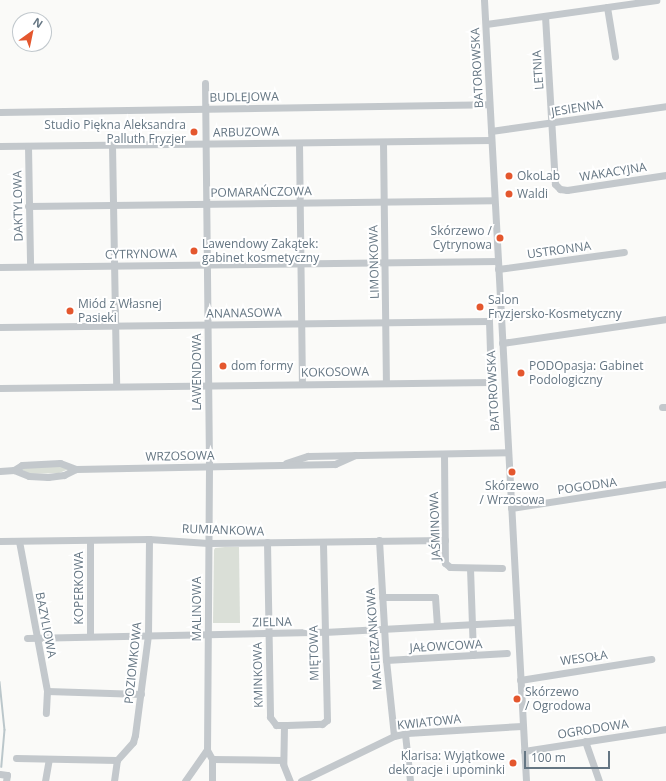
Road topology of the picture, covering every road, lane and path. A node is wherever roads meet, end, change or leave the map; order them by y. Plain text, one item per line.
1 (484, 0) edge
2 (656, 0) edge
3 (607, 7) junction
4 (545, 16) junction
5 (486, 24) junction
6 (615, 56) dead end
7 (205, 83) dead end
8 (489, 104) junction
9 (666, 106) edge
10 (206, 109) junction
11 (0, 112) edge
12 (552, 123) junction
13 (491, 131) junction
14 (491, 140) junction
15 (384, 142) junction
16 (206, 143) junction
17 (299, 143) junction
18 (112, 145) junction
19 (0, 146) edge
20 (28, 146) junction
21 (666, 176) edge
22 (494, 200) junction
23 (384, 202) junction
24 (300, 203) junction
25 (206, 204) junction
26 (114, 205) junction
27 (28, 206) junction
28 (624, 252) dead end
29 (498, 261) junction
30 (384, 262) junction
31 (300, 263) junction
32 (207, 264) junction
33 (115, 265) junction
34 (30, 266) junction
35 (0, 267) edge
36 (498, 269) junction
37 (666, 319) edge
38 (489, 321) joint
39 (385, 322) junction
40 (301, 324) junction
41 (208, 325) junction
42 (115, 326) junction
43 (0, 327) edge
44 (502, 343) junction
45 (302, 383) junction
46 (386, 383) junction
47 (209, 385) junction
48 (116, 386) junction
49 (0, 388) edge
50 (508, 452) junction
51 (444, 454) junction
52 (209, 467) junction
53 (76, 469) junction
54 (14, 470) junction
55 (0, 471) edge
56 (666, 484) edge
57 (511, 508) junction
58 (149, 539) junction
59 (90, 540) junction
60 (379, 540) junction
61 (445, 540) junction
62 (0, 541) edge
63 (19, 541) junction
64 (267, 542) junction
65 (323, 542) junction
66 (208, 543) junction
67 (470, 568) junction
68 (502, 568) dead end
69 (382, 597) junction
70 (516, 622) junction
71 (473, 624) junction
72 (437, 625) junction
73 (384, 629) junction
74 (324, 632) junction
75 (207, 634) junction
76 (268, 634) junction
77 (148, 635) junction
78 (90, 636) junction
79 (37, 637) junction
80 (27, 638) dead end
81 (507, 653) dead end
82 (473, 655) junction
83 (651, 659) dead end
84 (386, 660) junction
85 (520, 680) junction
86 (47, 691) junction
87 (141, 694) junction
88 (46, 713) dead end
89 (284, 725) junction
90 (522, 726) junction
91 (666, 729) edge
92 (405, 734) junction
93 (394, 736) junction
94 (585, 741) junction
95 (207, 750) junction
96 (524, 751) junction
97 (16, 758) dead end
98 (49, 759) junction
99 (212, 759) junction
100 (117, 760) junction
101 (283, 760) junction
102 (45, 781) edge
103 (114, 781) edge
104 (185, 781) edge
105 (212, 781) edge
106 (290, 781) edge
107 (301, 781) edge
108 (410, 781) edge
109 (526, 781) edge
110 (599, 781) edge

1 - 5 street, BATOROWSKA
2 - 3 street
3 - 4 street
3 - 6 street
4 - 5 street
4 - 12 street, LETNIA
5 - 8 street, BATOROWSKA
7 - 10 street, LAWENDOWA
8 - 10 street, BUDLEJOWA
8 - 13 street, BATOROWSKA
9 - 12 street, JESIENNA
10 - 11 street, BUDLEJOWA
10 - 16 street, LAWENDOWA
12 - 13 street, JESIENNA
12 - 21 street, WAKACYJNA
13 - 14 street, BATOROWSKA
14 - 15 street, ARBUZOWA
14 - 22 street, BATOROWSKA
15 - 17 street, ARBUZOWA
15 - 23 street, LIMONKOWA
16 - 17 street, ARBUZOWA
16 - 18 street, ARBUZOWA
16 - 25 street, LAWENDOWA
17 - 24 street
18 - 20 street, ARBUZOWA
18 - 26 street
19 - 20 street, ARBUZOWA
20 - 27 street, DAKTYLOWA
22 - 23 street, POMARAŃCZOWA
22 - 29 street, BATOROWSKA
23 - 24 street, POMARAŃCZOWA
23 - 30 street, LIMONKOWA
24 - 25 street, POMARAŃCZOWA
24 - 31 street
25 - 26 street, POMARAŃCZOWA
25 - 32 street, LAWENDOWA
26 - 27 street, POMARAŃCZOWA
26 - 33 street
27 - 34 street, DAKTYLOWA
28 - 36 street, USTRONNA
29 - 30 street, CYTRYNOWA
29 - 36 street, BATOROWSKA
30 - 31 street, CYTRYNOWA
30 - 39 street, LIMONKOWA
31 - 32 street, CYTRYNOWA
31 - 40 street
32 - 33 street, CYTRYNOWA
32 - 41 street, LAWENDOWA
33 - 34 street, CYTRYNOWA
33 - 42 street
34 - 35 street, CYTRYNOWA
36 - 44 street, BATOROWSKA
37 - 44 street
38 - 39 street, ANANASOWA
38 - 46 street, KOKOSOWA
39 - 40 street, ANANASOWA
39 - 46 street, LIMONKOWA
40 - 41 street, ANANASOWA
40 - 45 street
41 - 42 street, ANANASOWA
41 - 47 street, LAWENDOWA
42 - 43 street, ANANASOWA
42 - 48 street
44 - 50 street, BATOROWSKA
45 - 46 street, KOKOSOWA
45 - 47 street, KOKOSOWA
47 - 48 street, KOKOSOWA
47 - 52 street, LAWENDOWA
48 - 49 street, KOKOSOWA
50 - 51 street, WRZOSOWA
50 - 57 street, BATOROWSKA
51 - 52 street, WRZOSOWA
51 - 61 street, JAŚMINOWA
52 - 53 street, WRZOSOWA
52 - 66 street, MALINOWA
53 - 54 street, WRZOSOWA
53 - 54 street, WRZOSOWA
54 - 55 street, WRZOSOWA
56 - 57 street, POGODNA
57 - 70 street, BATOROWSKA
58 - 59 street, RUMIANKOWA
58 - 66 street, RUMIANKOWA
58 - 77 street, POZIOMKOWA
59 - 63 street, RUMIANKOWA
59 - 78 street, KOPERKOWA
60 - 61 street, RUMIANKOWA
60 - 65 street, RUMIANKOWA
60 - 69 street, MACIERZANKOWA
61 - 67 street, JAŚMINOWA
62 - 63 street, RUMIANKOWA
63 - 79 street, BAZYLIOWA
64 - 65 street, RUMIANKOWA
64 - 66 street, RUMIANKOWA
64 - 76 street, KMINKOWA
65 - 74 street, MIĘTOWA
66 - 75 street, MALINOWA
67 - 68 street, JAŚMINOWA
67 - 71 street
69 - 72 street
69 - 73 street, MACIERZANKOWA
70 - 71 street, ZIELNA
70 - 85 street, BATOROWSKA
71 - 72 street, ZIELNA
71 - 82 street
72 - 73 street, ZIELNA
73 - 74 street, ZIELNA
73 - 84 street, MACIERZANKOWA
74 - 76 street, ZIELNA
74 - 89 street, MIĘTOWA
75 - 76 street, ZIELNA
75 - 77 street, ZIELNA
75 - 95 street, MALINOWA
76 - 89 street, KMINKOWA
77 - 78 street, ZIELNA
77 - 87 street, POZIOMKOWA
78 - 79 street, ZIELNA
79 - 80 street, ZIELNA
79 - 86 street, BAZYLIOWA
81 - 82 street, JAŁOWCOWA
82 - 84 street, JAŁOWCOWA
83 - 85 street, WESOŁA
84 - 93 street, MACIERZANKOWA
85 - 90 street, BATOROWSKA
86 - 87 street
86 - 88 street, BAZYLIOWA
87 - 100 street, POZIOMKOWA
89 - 101 street
90 - 92 street, KWIATOWA
90 - 96 street, BATOROWSKA
91 - 94 street, OGRODOWA
92 - 93 street, KWIATOWA
92 - 108 street
93 - 107 street, KWIATOWA
94 - 96 street, OGRODOWA
94 - 110 street
95 - 99 street, MALINOWA
95 - 104 street
96 - 109 street, BATOROWSKA
97 - 98 street
98 - 100 street
98 - 102 street
99 - 101 street
99 - 105 street, MALINOWA
100 - 103 street
101 - 106 street

